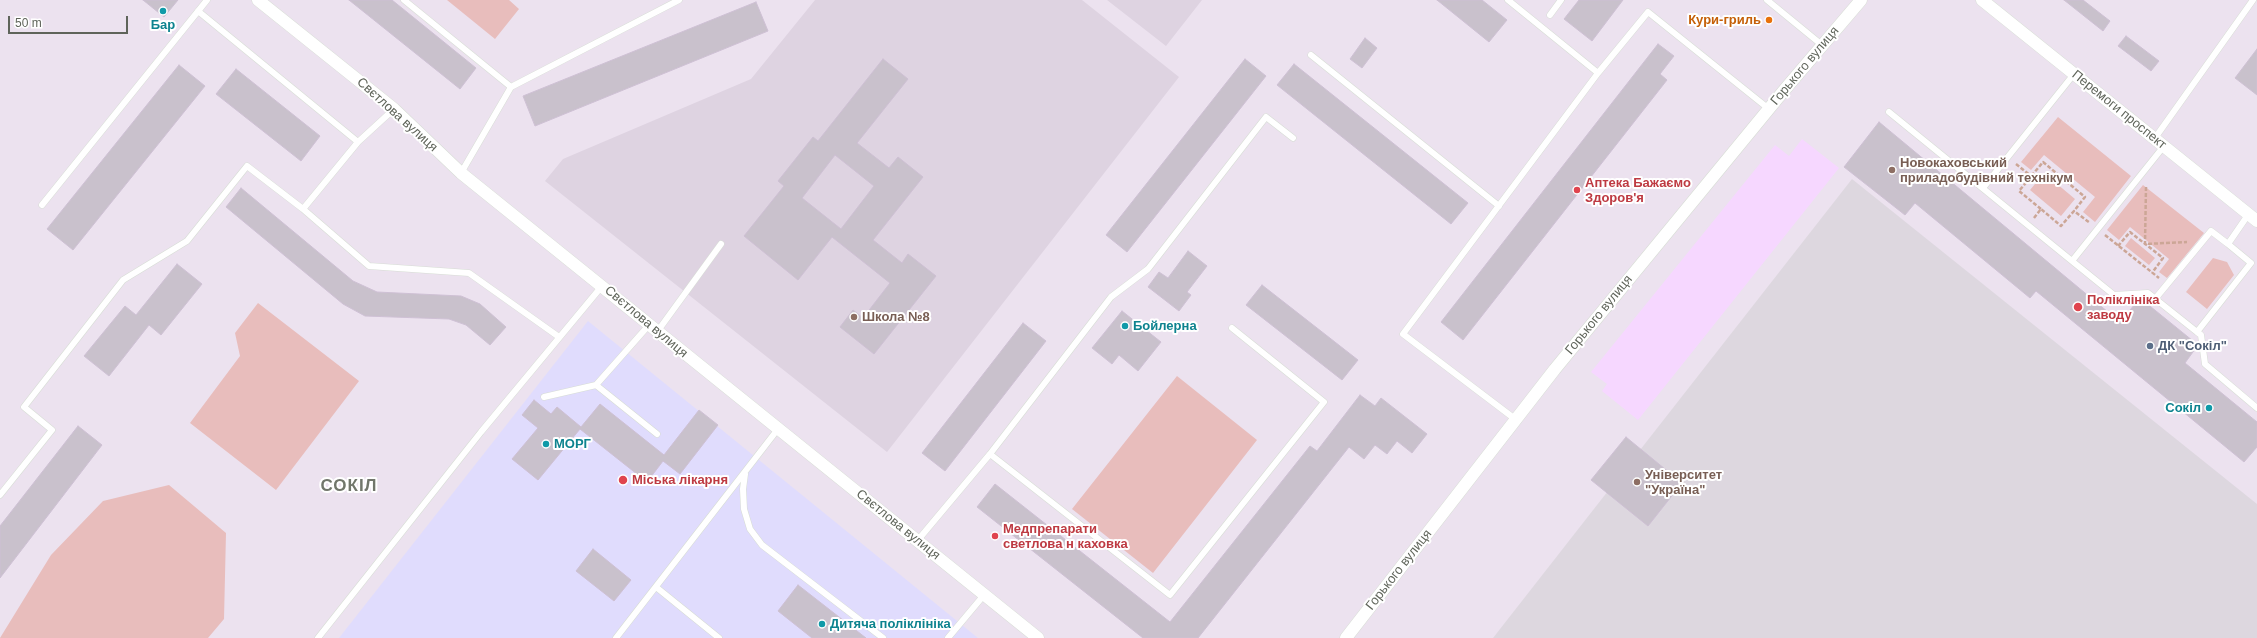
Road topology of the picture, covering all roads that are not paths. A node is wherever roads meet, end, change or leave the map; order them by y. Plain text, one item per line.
1 (207, 0) edge
2 (258, 0) edge
3 (404, 0) edge
4 (679, 0) edge
5 (1508, 0) edge
6 (1561, 0) edge
7 (1767, 0) edge
8 (1861, 0) edge
9 (1982, 0) edge
10 (2253, 0) edge
11 (198, 11) junction
12 (1550, 15) dead end
13 (1822, 45) junction
14 (1311, 55) dead end
15 (1598, 73) junction
16 (2074, 74) junction
17 (511, 87) junction
18 (394, 109) junction
19 (1769, 109) junction
20 (1889, 112) dead end
21 (1293, 138) dead end
22 (358, 142) junction
23 (2159, 142) junction
24 (460, 173) junction
25 (1983, 188) junction
26 (42, 205) dead end
27 (1499, 206) junction
28 (303, 209) junction
29 (2253, 218) edge
30 (721, 244) dead end
31 (2228, 244) junction
32 (2072, 261) junction
33 (603, 286) junction
34 (2155, 299) junction
35 (653, 328) junction
36 (1232, 328) dead end
37 (2197, 332) junction
38 (559, 337) junction
39 (596, 385) junction
40 (544, 397) dead end
41 (2257, 408) edge
42 (1515, 419) junction
43 (778, 429) junction
44 (657, 434) dead end
45 (990, 454) junction
46 (746, 472) junction
47 (0, 495) edge
48 (918, 540) junction
49 (656, 587) junction
50 (984, 595) junction
51 (318, 638) edge
52 (616, 638) edge
53 (719, 638) edge
54 (883, 638) edge
55 (948, 638) edge
56 (1038, 638) edge
57 (1346, 638) edge

1 - 11 lane
2 - 18 street, Свєтлова вулиця
3 - 17 lane
4 - 17 lane
5 - 15 lane
6 - 12 lane
7 - 13 lane
8 - 13 street, Горького вулиця
9 - 16 street, Перемоги проспект
10 - 23 lane
11 - 22 lane
11 - 26 lane
13 - 19 street, Горького вулиця
14 - 27 lane
15 - 19 lane
15 - 27 lane
16 - 23 street, Перемоги проспект
16 - 25 lane
17 - 24 lane
18 - 22 lane
18 - 24 street, Свєтлова вулиця
19 - 42 street, Горького вулиця
20 - 25 lane
21 - 45 lane
22 - 28 lane
23 - 29 street, Перемоги проспект
23 - 32 lane
24 - 33 street, Свєтлова вулиця
25 - 32 lane
27 - 42 lane
28 - 38 lane
28 - 47 lane
29 - 31 lane
30 - 35 lane
31 - 34 lane
31 - 37 lane
32 - 34 lane
33 - 35 street, Свєтлова вулиця
33 - 38 lane
34 - 37 lane
35 - 39 lane
35 - 43 street, Свєтлова вулиця
36 - 45 lane
37 - 41 lane
38 - 51 lane
39 - 40 lane
39 - 44 lane
42 - 57 street, Горького вулиця
43 - 46 lane
43 - 48 street, Свєтлова вулиця
45 - 48 lane
46 - 49 lane
46 - 54 lane
48 - 50 street, Свєтлова вулиця
49 - 52 lane
49 - 53 lane
50 - 55 lane
50 - 56 street, Свєтлова вулиця

